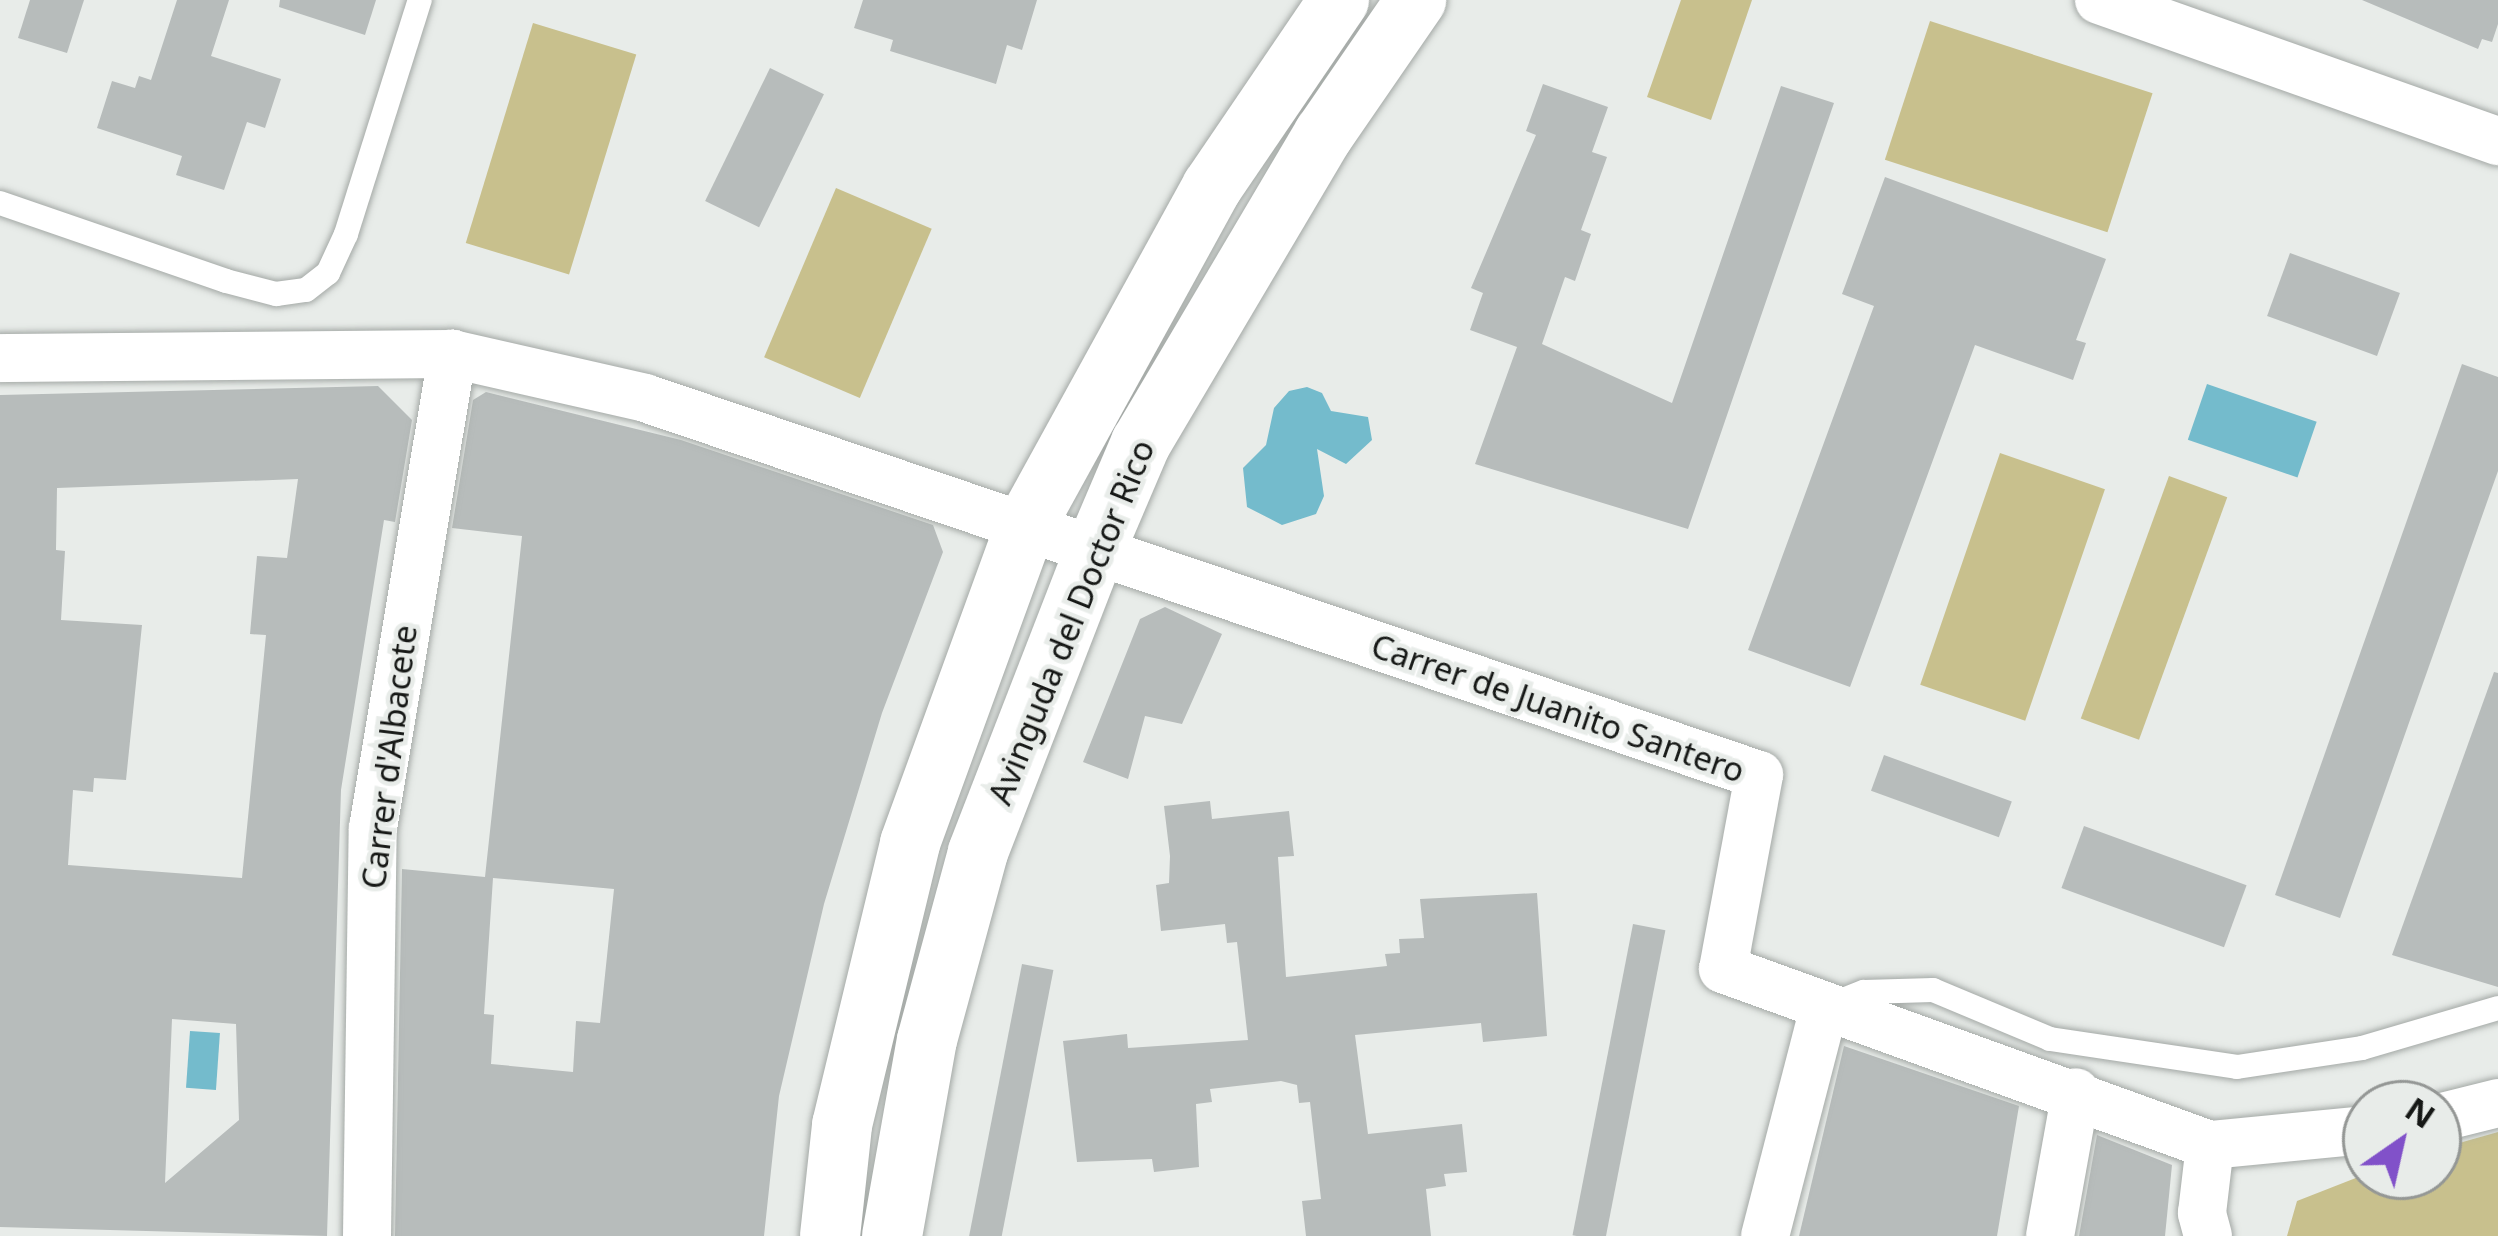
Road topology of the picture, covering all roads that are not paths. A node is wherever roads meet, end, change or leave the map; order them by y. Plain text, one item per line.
1 (421, 0) edge
2 (1339, 0) edge
3 (1416, 0) edge
4 (2099, 0) edge
5 (2169, 11) edge
6 (2498, 141) edge
7 (0, 203) edge
8 (452, 354) junction
9 (0, 358) edge
10 (1024, 529) junction
11 (1094, 553) junction
12 (1824, 1008) junction
13 (2498, 1008) edge
14 (2076, 1092) junction
15 (2498, 1102) edge
16 (2462, 1112) edge
17 (2342, 1132) edge
18 (2210, 1144) junction
19 (367, 1236) edge
20 (830, 1236) edge
21 (892, 1236) edge
22 (1765, 1236) edge
23 (2050, 1236) edge
24 (2208, 1236) edge

1 - 7 lane
2 - 10 street, Avinguda del Doctor Rico
3 - 11 street, Avinguda del Doctor Rico
4 - 5 street
5 - 6 street
8 - 9 street, Carrer de Juanito Santero
8 - 10 street, Carrer de Juanito Santero
8 - 19 street, Carrer d'Albacete
10 - 11 street, Carrer de Juanito Santero
10 - 20 street, Avinguda del Doctor Rico
11 - 12 street, Carrer de Juanito Santero
11 - 21 street, Avinguda del Doctor Rico
12 - 13 lane
12 - 14 street, Carrer de Juanito Santero
12 - 22 street
14 - 18 street, Carrer de Juanito Santero
14 - 23 street
15 - 16 street
17 - 18 street
18 - 24 street

